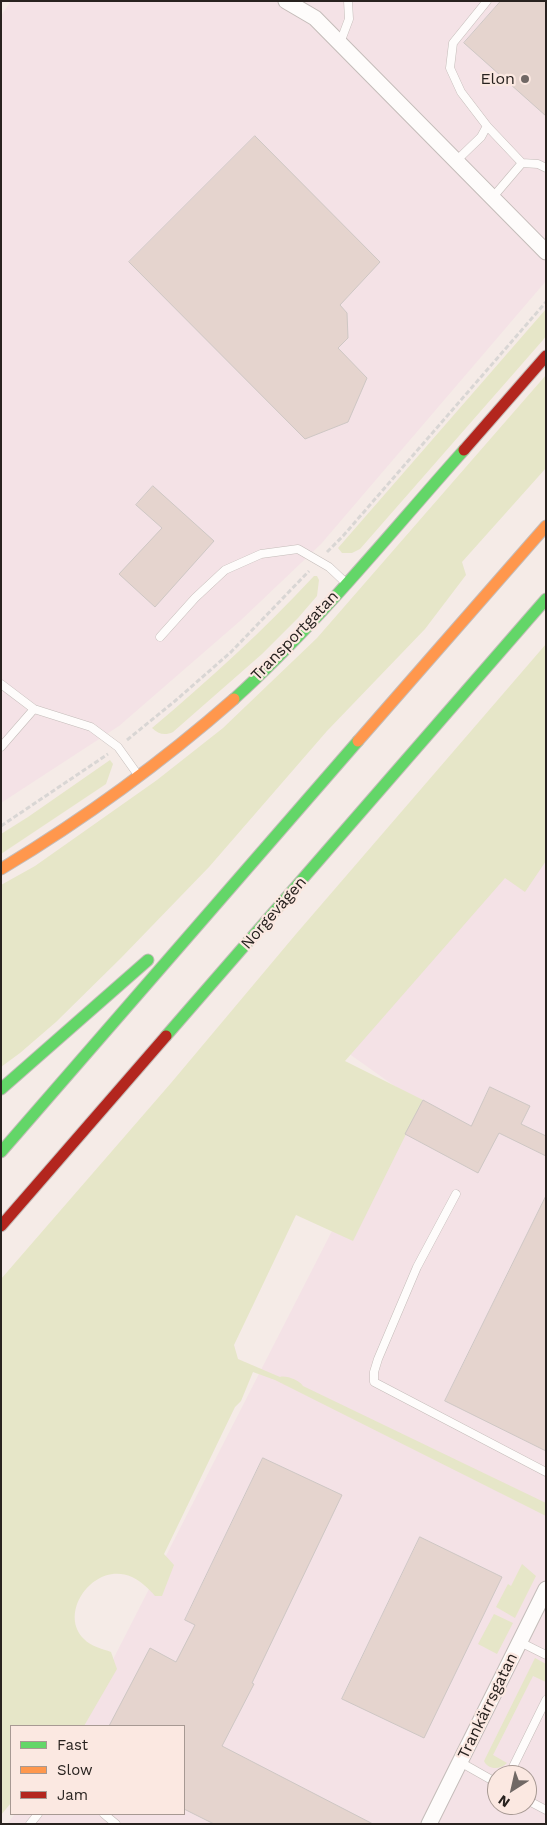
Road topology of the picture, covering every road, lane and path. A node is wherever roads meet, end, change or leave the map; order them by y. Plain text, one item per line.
1 (286, 1) edge
2 (348, 1) edge
3 (487, 1) edge
4 (340, 43) junction
5 (487, 126) junction
6 (456, 161) junction
7 (522, 163) junction
8 (546, 168) edge
9 (493, 197) junction
10 (546, 252) edge
11 (546, 302) edge
12 (546, 356) edge
13 (546, 526) edge
14 (318, 561) junction
15 (346, 583) junction
16 (546, 599) edge
17 (160, 637) dead end
18 (1, 684) edge
19 (34, 709) junction
20 (1, 747) edge
21 (118, 747) junction
22 (140, 776) junction
23 (1, 826) edge
24 (1, 869) edge
25 (223, 895) junction
26 (1, 1089) edge
27 (1, 1152) edge
28 (456, 1194) dead end
29 (1, 1226) edge
30 (546, 1472) edge
31 (546, 1589) edge
32 (520, 1642) junction
33 (546, 1655) edge
34 (546, 1700) edge
35 (460, 1762) junction
36 (514, 1765) edge
37 (487, 1777) edge
38 (105, 1815) edge
39 (116, 1824) edge
40 (429, 1824) edge

1 - 4 street
2 - 4 lane
3 - 5 lane
4 - 6 street
5 - 6 lane
5 - 7 lane
6 - 9 street
7 - 8 lane
7 - 9 lane
9 - 10 street
11 - 14 path
12 - 15 main road, Transportgatan
13 - 25 main road
14 - 15 lane
14 - 17 lane
14 - 21 path
15 - 22 main road, Transportgatan
16 - 29 main road, Norgevägen
18 - 19 lane
19 - 20 lane
19 - 21 lane
21 - 22 lane
21 - 23 path
22 - 24 main road, Transportgatan
25 - 26 main road
25 - 27 main road
28 - 30 lane
31 - 32 street, Trankärrsgatan
32 - 33 lane
32 - 35 street, Trankärrsgatan
34 - 36 lane
35 - 37 lane
35 - 40 street, Trankärrsgatan
38 - 39 lane

